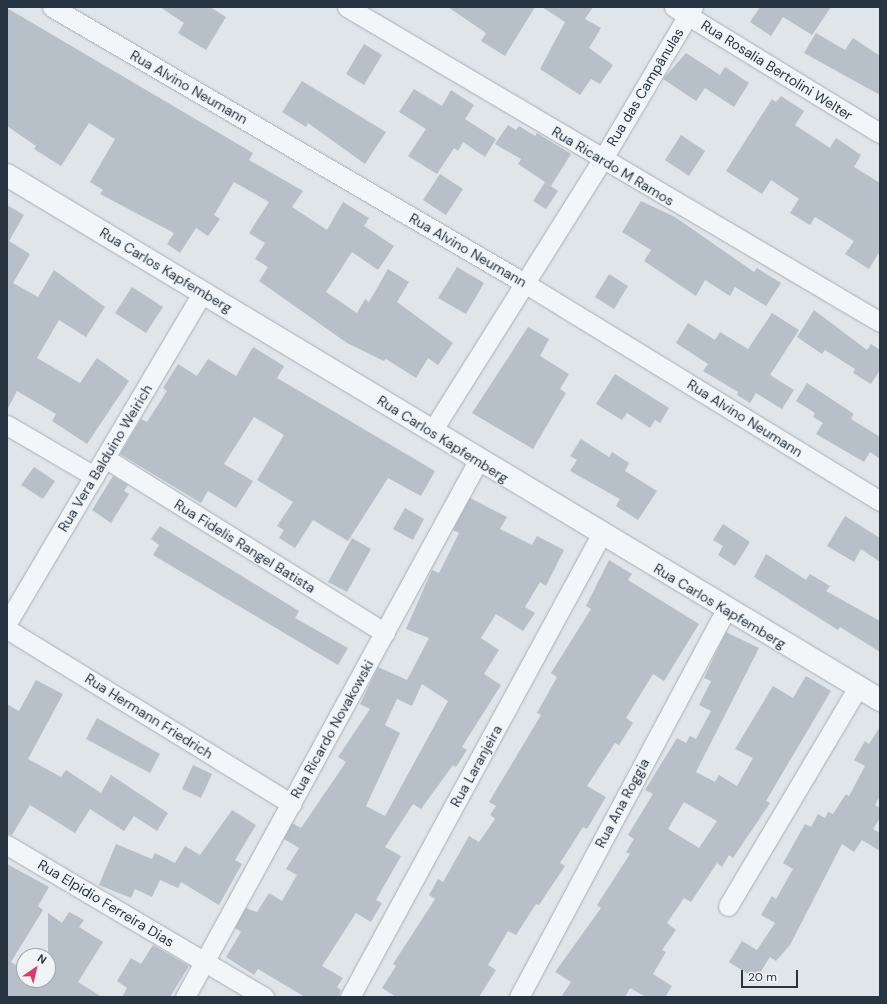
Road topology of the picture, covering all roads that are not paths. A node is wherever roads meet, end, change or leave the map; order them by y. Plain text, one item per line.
1 (52, 7) edge
2 (347, 7) edge
3 (685, 10) edge
4 (880, 133) edge
5 (602, 160) junction
6 (7, 176) edge
7 (526, 284) junction
8 (203, 292) junction
9 (880, 322) edge
10 (7, 425) edge
11 (432, 432) junction
12 (105, 458) junction
13 (478, 460) junction
14 (94, 476) junction
15 (880, 501) edge
16 (601, 535) junction
17 (726, 609) junction
18 (7, 623) edge
19 (7, 629) edge
20 (385, 633) junction
21 (858, 687) junction
22 (880, 700) edge
23 (291, 804) junction
24 (7, 845) edge
25 (728, 906) dead end
26 (205, 962) junction
27 (185, 997) edge
28 (264, 997) edge
29 (350, 997) edge
30 (518, 997) edge

1 - 7 street, Rua Alvino Neumann
2 - 5 street, Rua Ricardo M Ramos
3 - 4 street, Rua Rosalia Bertolini Welter
3 - 5 street, Rua das Campânulas
5 - 7 street, Rua das Campânulas
5 - 9 street, Rua Ricardo M Ramos
6 - 8 street, Rua Carlos Kapfemberg
7 - 11 street, Rua das Campânulas
7 - 15 street, Rua Alvino Neumann
8 - 11 street, Rua Carlos Kapfemberg
8 - 12 street, Rua Vera Balduino Weirich
10 - 14 street
11 - 13 street, Rua Carlos Kapfemberg
12 - 14 street, Rua Vera Balduino Weirich
12 - 20 street, Rua Fidelis Rangel Batista
13 - 16 street, Rua Carlos Kapfemberg
13 - 20 street, Rua Ricardo Novakowski
14 - 18 street, Rua Vera Balduino Weirich
16 - 17 street, Rua Carlos Kapfemberg
16 - 29 street, Rua Laranjeira
17 - 21 street, Rua Carlos Kapfemberg
17 - 30 street, Rua Ana Roggia
19 - 23 street, Rua Hermann Friedrich
20 - 23 street, Rua Ricardo Novakowski
21 - 22 street, Rua Carlos Kapfemberg
21 - 25 street
23 - 26 street, Rua Ricardo Novakowski
24 - 26 street, Rua Elpidio Ferreira Dias
26 - 27 street, Rua Ricardo Novakowski
26 - 28 street, Rua Elpidio Ferreira Dias

